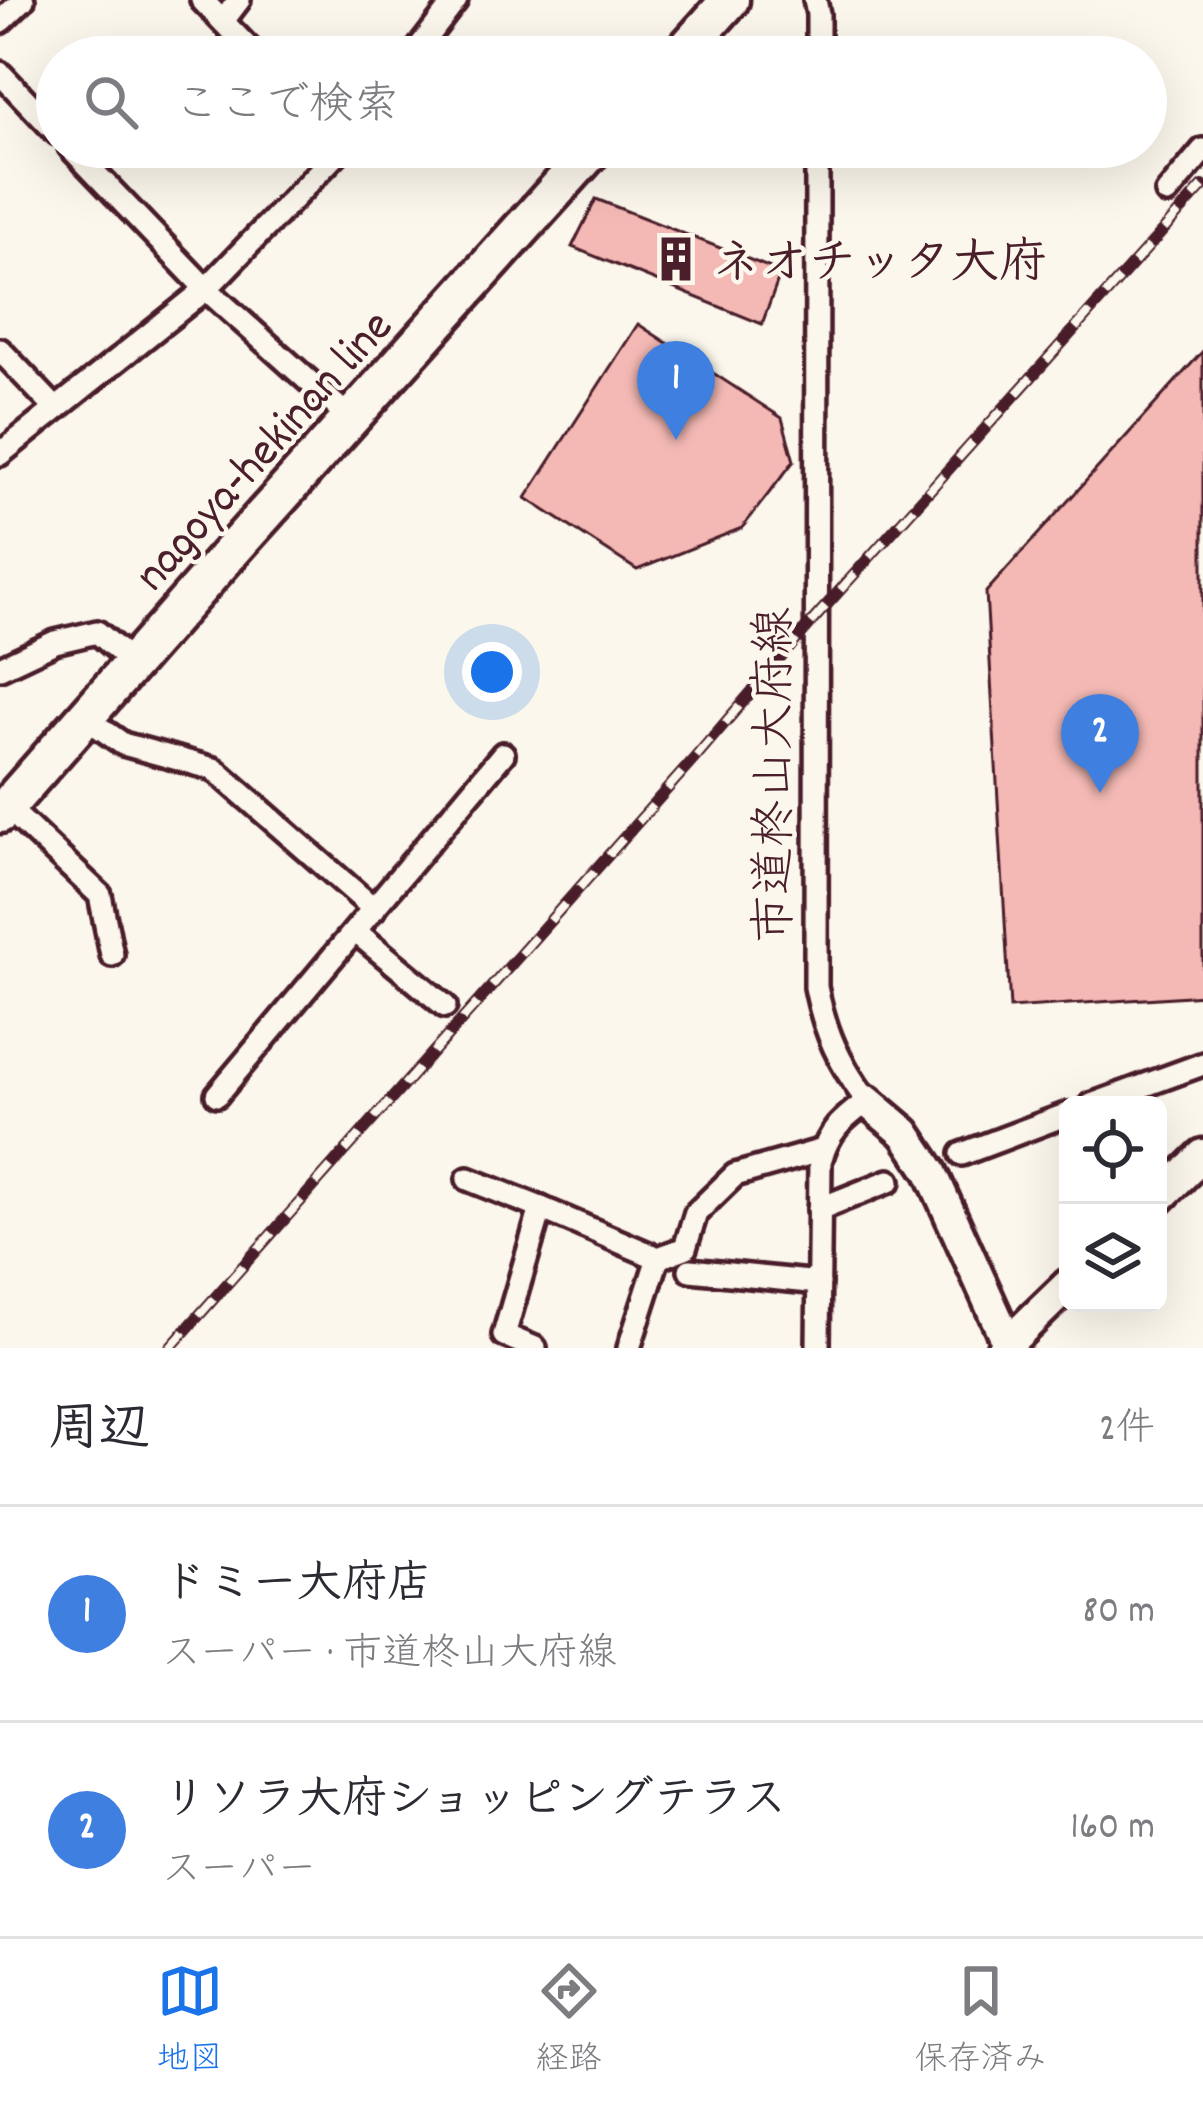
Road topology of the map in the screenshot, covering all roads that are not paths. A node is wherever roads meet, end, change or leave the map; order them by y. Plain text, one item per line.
1 (23, 0) edge
2 (202, 0) edge
3 (239, 0) edge
4 (456, 0) edge
5 (730, 0) edge
6 (815, 0) edge
7 (0, 22) edge
8 (224, 22) junction
9 (237, 36) edge
10 (428, 36) edge
11 (698, 36) edge
12 (818, 36) edge
13 (0, 73) edge
14 (36, 111) edge
15 (1203, 150) edge
16 (90, 168) edge
17 (323, 168) edge
18 (576, 168) edge
19 (817, 168) edge
20 (1167, 193) dead end
21 (206, 290) junction
22 (0, 350) edge
23 (56, 409) junction
24 (352, 420) junction
25 (0, 454) edge
26 (132, 662) junction
27 (0, 668) edge
28 (86, 718) junction
29 (503, 754) dead end
30 (3, 810) edge
31 (374, 909) junction
32 (355, 931) junction
33 (112, 955) dead end
34 (445, 1006) dead end
35 (1203, 1064) edge
36 (217, 1095) dead end
37 (1116, 1096) edge
38 (867, 1102) junction
39 (1059, 1117) edge
40 (824, 1150) junction
41 (962, 1154) dead end
42 (1203, 1155) edge
43 (468, 1179) dead end
44 (889, 1181) dead end
45 (1167, 1189) edge
46 (542, 1208) junction
47 (819, 1209) junction
48 (658, 1258) junction
49 (690, 1270) dead end
50 (819, 1283) junction
51 (1059, 1295) edge
52 (1007, 1346) edge
53 (535, 1348) edge
54 (629, 1348) edge
55 (818, 1348) edge

1 - 7 street
2 - 8 street
3 - 8 street
4 - 10 street
5 - 11 main road
6 - 12 street
8 - 9 street
13 - 14 street
15 - 20 street
16 - 21 street
17 - 21 street
18 - 24 main road, nagoya-hekinan line
19 - 38 street, 市道柊山大府線
21 - 23 street
21 - 24 street
22 - 23 street
23 - 25 street
24 - 26 main road, nagoya-hekinan line
26 - 27 street
26 - 28 main road, nagoya-hekinan line
28 - 30 main road, nagoya-hekinan line
28 - 31 street
29 - 31 street
30 - 33 street
31 - 32 street
32 - 34 street
32 - 36 street
35 - 37 street
38 - 40 street
38 - 52 street, 市道柊山大府線
39 - 41 street
40 - 47 street
40 - 48 street
42 - 45 street
43 - 46 street
44 - 47 street
46 - 48 street
46 - 53 street
47 - 50 street
48 - 54 street
49 - 50 street
50 - 55 street
51 - 52 street

